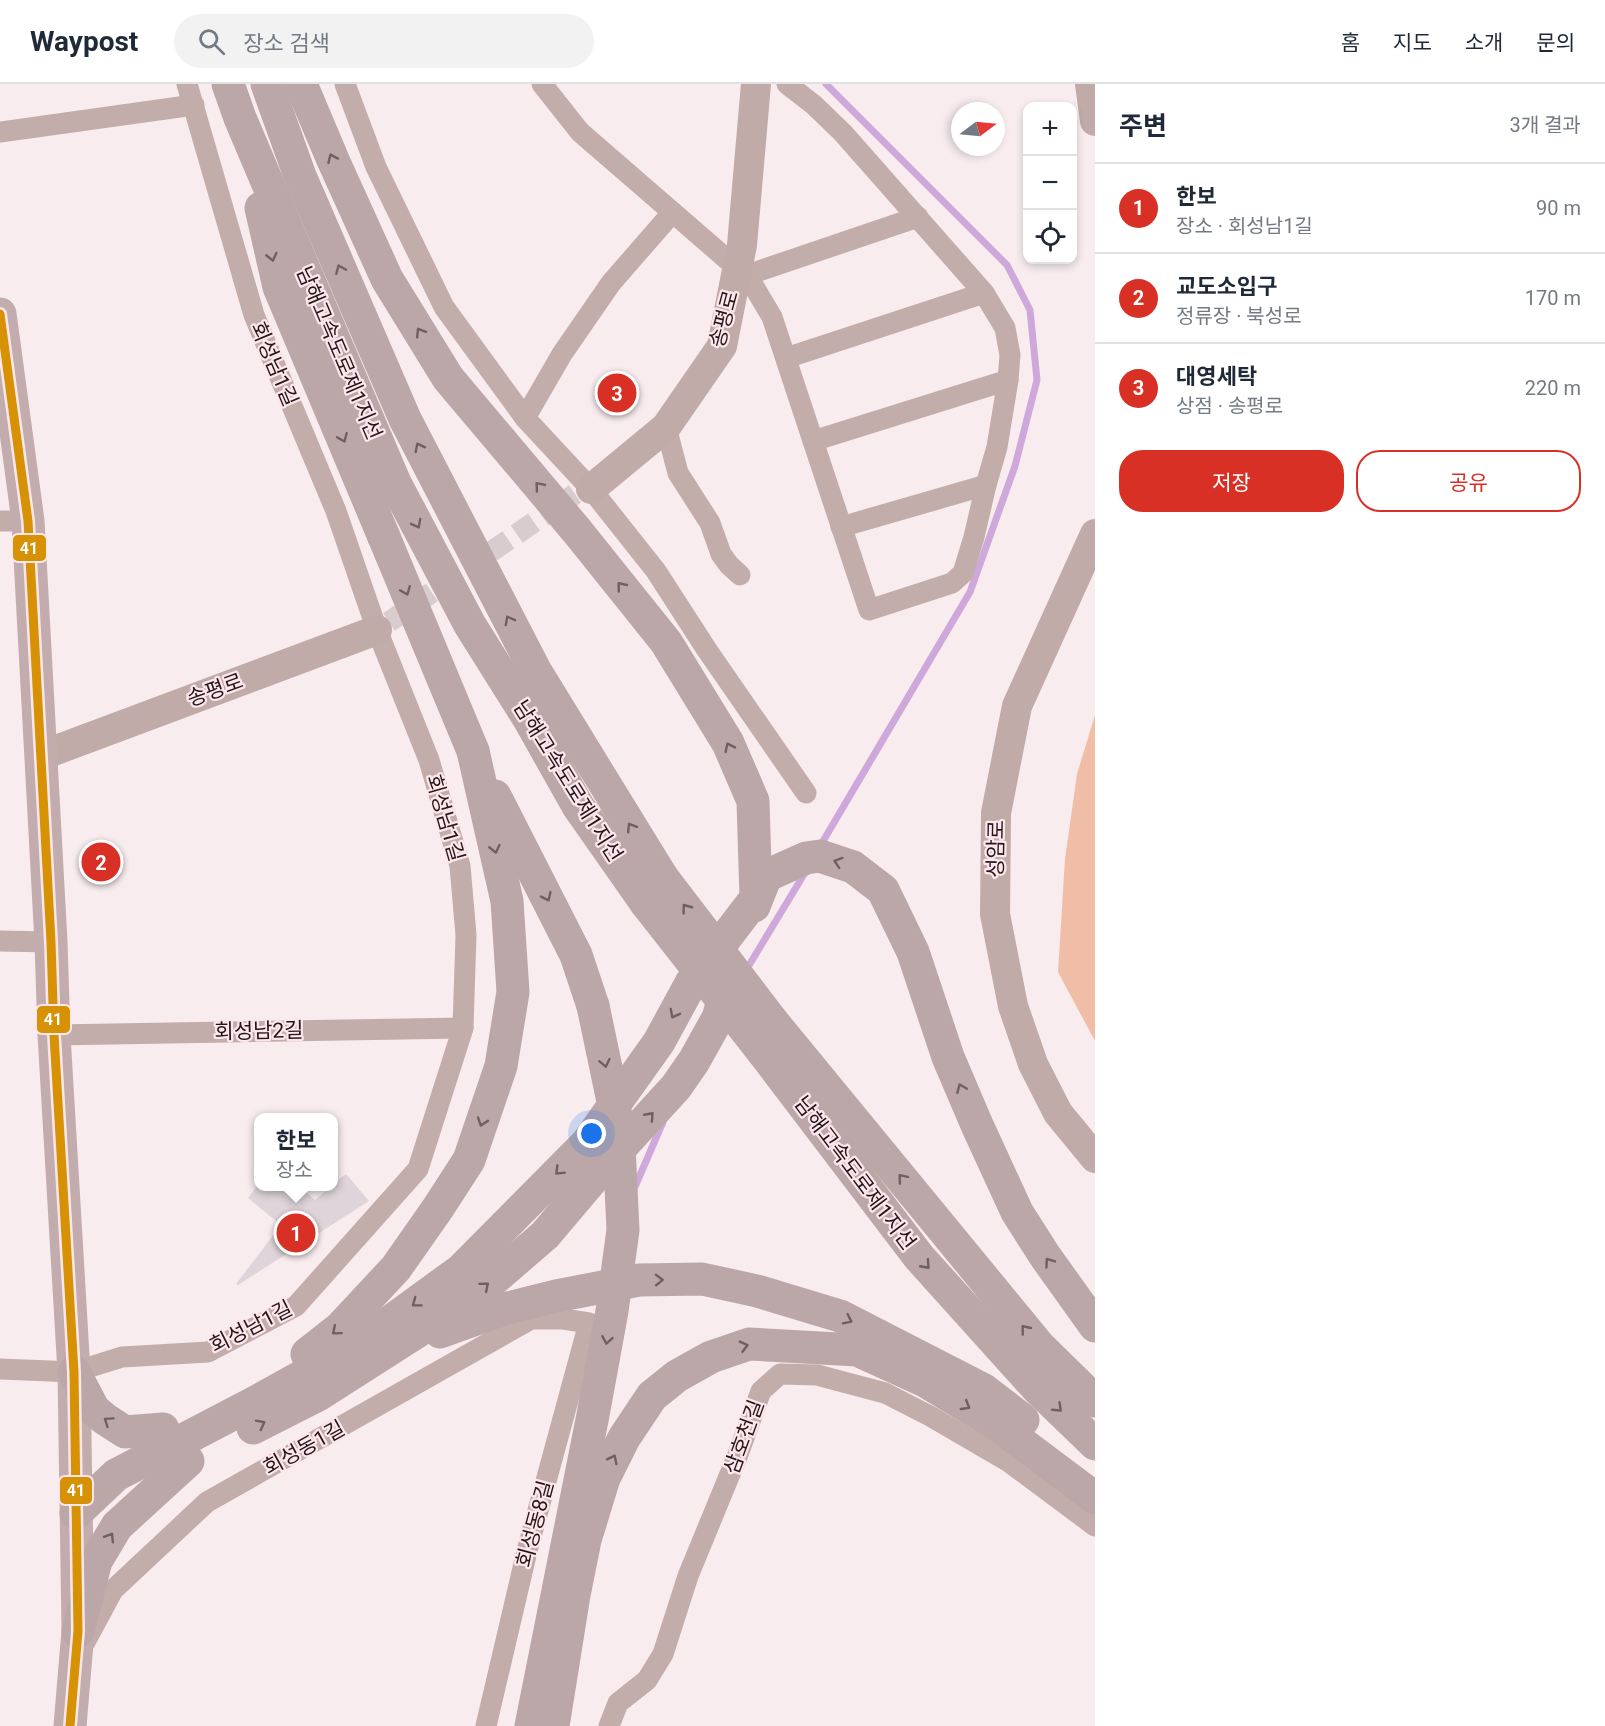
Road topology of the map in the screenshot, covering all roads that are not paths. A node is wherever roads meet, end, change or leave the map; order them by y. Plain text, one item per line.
1 (187, 84) edge
2 (228, 84) edge
3 (267, 84) edge
4 (301, 84) edge
5 (345, 84) edge
6 (542, 84) edge
7 (756, 84) edge
8 (787, 84) edge
9 (1090, 84) edge
10 (194, 105) junction
11 (240, 118) junction
12 (1095, 121) edge
13 (0, 132) edge
14 (672, 213) junction
15 (918, 217) junction
16 (742, 272) junction
17 (984, 293) junction
18 (0, 315) edge
19 (786, 358) junction
20 (1008, 380) junction
21 (525, 418) junction
22 (666, 428) junction
23 (813, 441) junction
24 (986, 485) junction
25 (583, 492) junction
26 (14, 521) edge
27 (841, 527) junction
28 (1095, 534) edge
29 (740, 575) dead end
30 (383, 626) junction
31 (473, 751) junction
32 (40, 756) junction
33 (806, 793) dead end
34 (654, 890) junction
35 (756, 898) junction
36 (0, 941) edge
37 (51, 942) junction
38 (463, 1028) junction
39 (54, 1035) junction
40 (1095, 1158) edge
41 (589, 1323) joint
42 (1095, 1326) edge
43 (366, 1364) junction
44 (0, 1369) edge
45 (74, 1372) junction
46 (1095, 1401) edge
47 (164, 1429) junction
48 (1095, 1444) edge
49 (188, 1461) junction
50 (116, 1475) junction
51 (1095, 1477) edge
52 (1095, 1498) edge
53 (76, 1513) junction
54 (1095, 1526) edge
55 (77, 1645) junction
56 (68, 1724) edge
57 (486, 1726) edge
58 (531, 1726) edge
59 (553, 1726) edge
60 (609, 1726) edge

1 - 10 street, 회성남1길
2 - 11 highway, 남해고속도로제1지선
34 -> 3 highway, 남해고속도로제1지선
35 -> 4 highway
5 - 21 street
6 - 14 street
7 - 16 main road, 송평로
8 - 15 street
9 - 12 main road
10 - 13 street
10 - 30 street, 회성남1길
11 -> 31 highway, bridge
11 -> 34 highway, 남해고속도로제1지선
14 - 16 street
14 - 21 street
15 - 16 street
15 - 17 street
16 - 19 street
16 - 22 main road, 송평로
17 - 19 street
17 - 20 street
18 - 26 main road
19 - 23 street
20 - 23 street
20 - 24 street
21 - 25 street
22 - 25 main road, 송평로
22 - 29 street
23 - 27 street
24 - 27 street
24 - 27 street
25 - 33 street
26 - 32 main road
28 - 40 main road, 성암로
30 - 32 main road, 송평로
30 - 38 street, 회성남1길
31 -> 47 highway
31 -> 58 highway, bridge
32 - 37 main road
46 -> 34 highway, 남해고속도로제1지선, bridge
34 -> 48 highway, 남해고속도로제1지선, bridge
42 -> 35 highway
43 -> 35 highway
35 -> 50 highway
36 - 37 street
37 - 39 main road
38 - 39 street, 회성남2길
38 - 45 street, 회성남1길
39 - 45 main road
41 - 55 street, 회성동1길
41 - 57 street, 회성동8길
49 -> 43 highway
43 -> 51 highway
44 - 45 street, 회성남1길
47 -> 45 highway
45 - 53 main road
47 - 50 highway
49 - 53 highway
55 -> 49 highway
50 - 53 highway
59 -> 52 highway
53 - 55 main road
54 - 60 street, 삼호천길
55 - 56 main road

